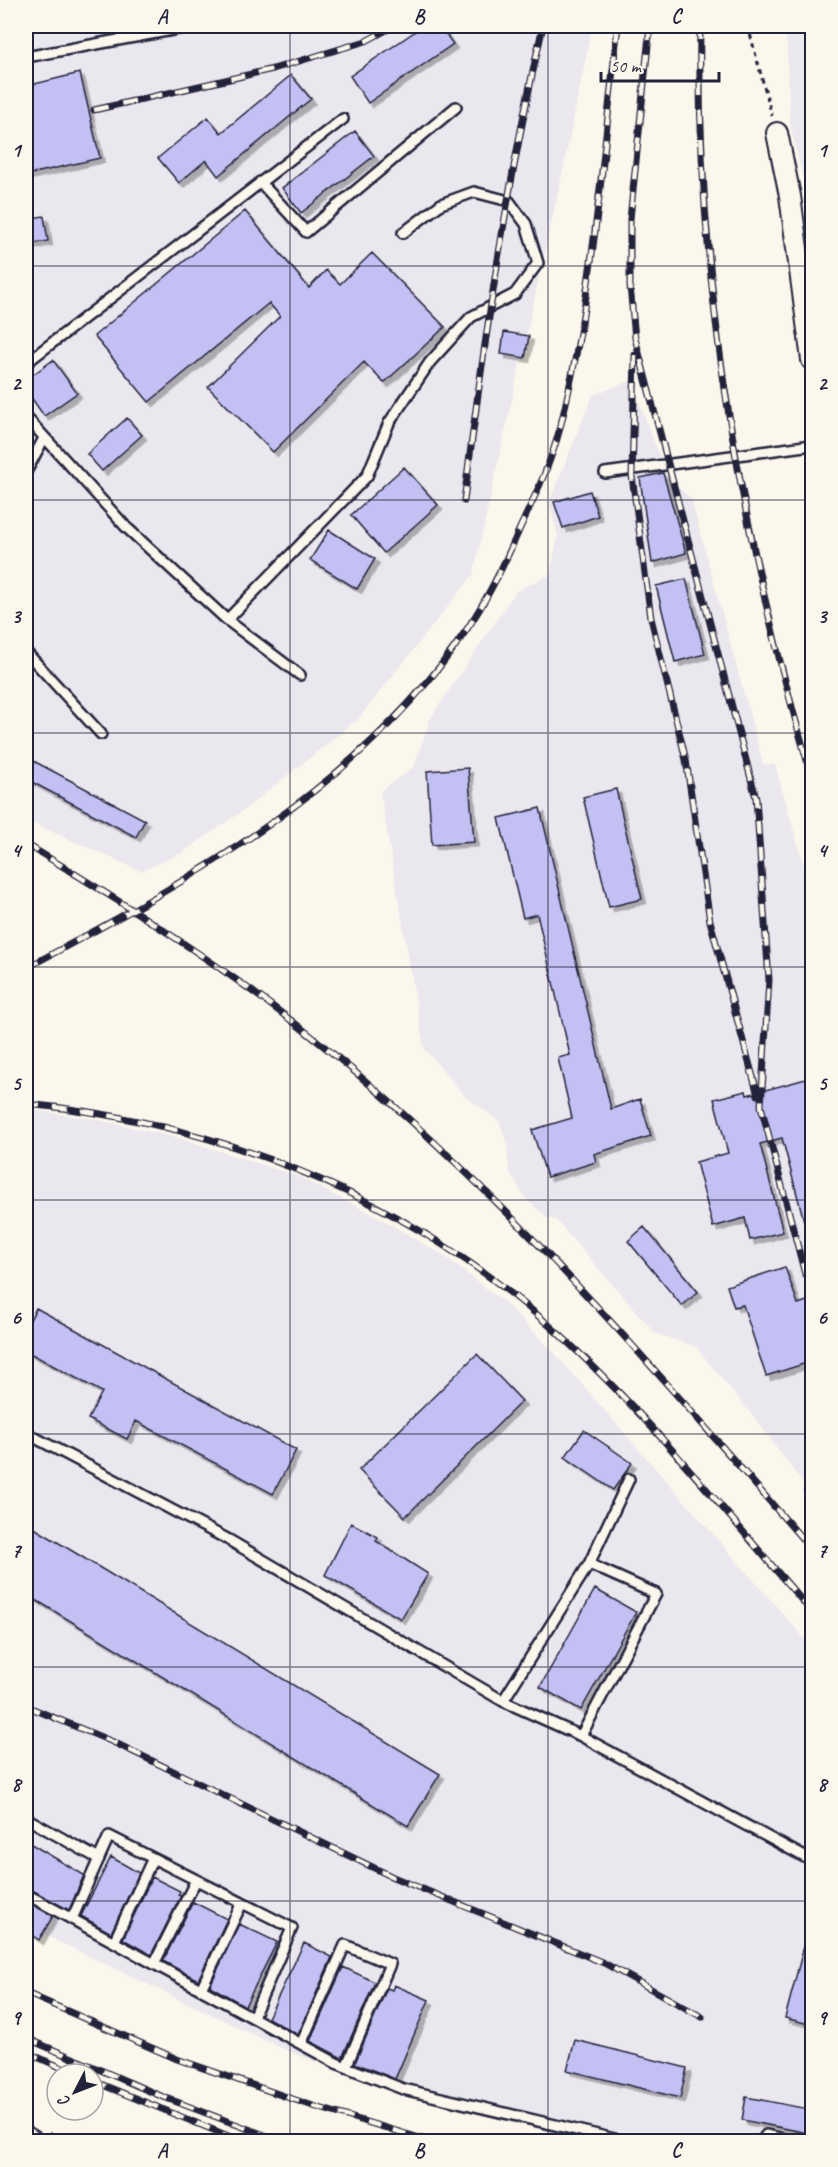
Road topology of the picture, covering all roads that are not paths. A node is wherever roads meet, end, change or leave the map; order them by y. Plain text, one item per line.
1 (194, 26) edge
2 (26, 57) edge
3 (456, 107) dead end
4 (343, 119) dead end
5 (777, 133) road end
6 (260, 182) junction
7 (403, 233) dead end
8 (813, 360) edge
9 (26, 363) edge
10 (26, 417) edge
11 (44, 438) junction
12 (813, 445) edge
13 (26, 472) edge
14 (605, 473) dead end
15 (227, 620) junction
16 (26, 652) edge
17 (300, 675) dead end
18 (101, 734) dead end
19 (26, 1266) edge
20 (26, 1275) edge
21 (26, 1433) edge
22 (628, 1479) dead end
23 (589, 1564) junction
24 (503, 1701) junction
25 (581, 1736) junction
26 (26, 1818) edge
27 (153, 1858) junction
28 (99, 1859) junction
29 (813, 1861) edge
30 (196, 1880) junction
31 (26, 1894) edge
32 (242, 1903) junction
33 (72, 1919) junction
34 (114, 1942) junction
35 (154, 1964) junction
36 (201, 1989) junction
37 (253, 2018) junction
38 (301, 2044) junction
39 (346, 2067) junction
40 (26, 2137) edge
41 (34, 2142) edge
42 (627, 2142) edge
43 (761, 2142) edge
44 (797, 2142) edge

1 - 2 lane
3 - 6 lane
4 - 6 lane
5 - 8 street
6 - 9 lane
7 - 15 lane
10 - 11 lane
11 - 13 lane
11 - 15 lane
12 - 14 lane
15 - 17 lane
16 - 18 lane
19 - 20 lane
21 - 24 lane
22 - 23 lane
23 - 24 lane
23 - 25 lane
24 - 25 lane
25 - 29 lane
26 - 28 lane
27 - 28 lane
27 - 30 lane
27 - 34 lane
28 - 33 lane
30 - 32 lane
30 - 35 lane
31 - 33 lane
32 - 36 lane
32 - 37 lane
33 - 34 lane
34 - 35 lane
35 - 36 lane
36 - 37 lane
37 - 38 lane
38 - 39 lane
38 - 39 lane
39 - 42 lane
40 - 41 street
43 - 44 lane

